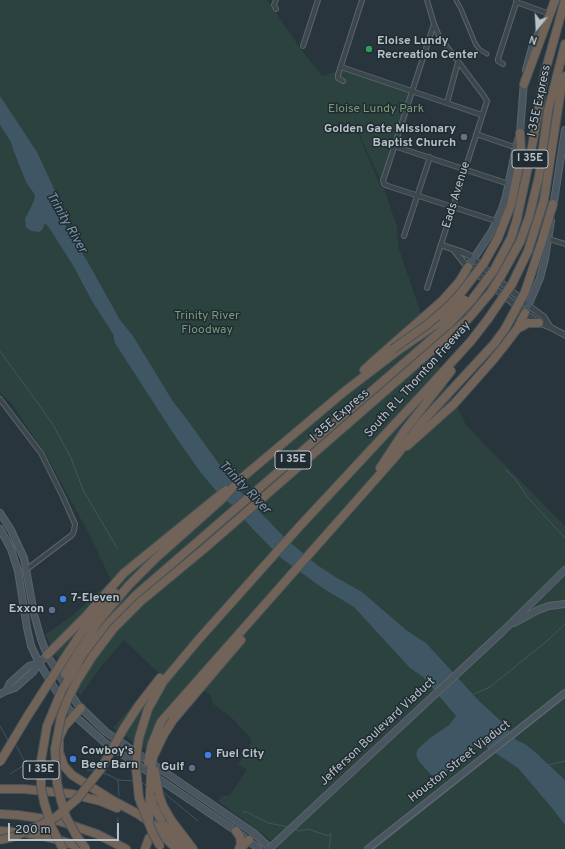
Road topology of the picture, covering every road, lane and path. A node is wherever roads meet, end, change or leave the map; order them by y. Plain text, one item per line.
1 (276, 0) edge
2 (318, 0) edge
3 (362, 0) edge
4 (427, 0) edge
5 (456, 0) edge
6 (552, 0) edge
7 (555, 0) edge
8 (565, 0) edge
9 (516, 1) edge
10 (276, 8) dead end
11 (547, 14) junction
12 (434, 24) junction
13 (565, 44) edge
14 (303, 46) dead end
15 (487, 54) dead end
16 (458, 62) junction
17 (503, 64) dead end
18 (341, 67) junction
19 (565, 76) edge
20 (343, 82) dead end
21 (524, 84) junction
22 (412, 91) junction
23 (447, 103) junction
24 (482, 115) junction
25 (565, 130) edge
26 (520, 133) junction
27 (476, 134) junction
28 (394, 146) junction
29 (511, 146) dead end
30 (430, 157) junction
31 (464, 169) junction
32 (509, 184) junction
33 (417, 195) junction
34 (553, 204) junction
35 (453, 207) junction
36 (496, 221) junction
37 (404, 236) dead end
38 (548, 239) junction
39 (565, 244) edge
40 (441, 245) junction
41 (454, 250) junction
42 (473, 259) junction
43 (468, 267) junction
44 (489, 267) junction
45 (427, 288) dead end
46 (527, 310) junction
47 (539, 323) junction
48 (550, 327) junction
49 (517, 329) junction
50 (565, 335) edge
51 (461, 355) junction
52 (364, 370) junction
53 (345, 391) junction
54 (0, 399) edge
55 (396, 456) junction
56 (243, 477) junction
57 (0, 513) edge
58 (0, 529) edge
59 (323, 539) junction
60 (565, 564) edge
61 (27, 569) junction
62 (565, 570) edge
63 (18, 571) junction
64 (119, 592) junction
65 (542, 592) junction
66 (565, 604) edge
67 (261, 611) junction
68 (34, 614) junction
69 (25, 615) junction
70 (503, 631) junction
71 (191, 648) junction
72 (47, 655) junction
73 (75, 662) junction
74 (39, 663) junction
75 (3, 692) edge
76 (565, 693) edge
77 (81, 708) junction
78 (170, 710) junction
79 (75, 716) junction
80 (103, 729) junction
81 (91, 731) junction
82 (119, 753) junction
83 (0, 762) edge
84 (159, 768) junction
85 (0, 789) edge
86 (0, 814) edge
87 (0, 831) edge
88 (236, 831) junction
89 (163, 835) junction
90 (0, 840) edge
91 (249, 840) junction
92 (161, 848) edge
93 (192, 848) edge
94 (63, 849) edge
95 (85, 849) edge
96 (126, 849) edge
97 (145, 849) edge
98 (177, 849) edge
99 (183, 849) edge
100 (240, 849) edge
101 (259, 849) edge
102 (269, 849) edge
103 (368, 849) edge

1 - 10 street
2 - 14 street
3 - 18 street
4 - 12 street
5 - 15 street
6 - 11 main road
7 - 21 highway
8 - 44 highway, I 35E
9 - 11 street
9 - 17 street
11 - 21 main road
12 - 16 street
12 - 22 street
13 - 95 highway, I 35E Express, bridge
16 - 23 street
16 - 24 street, Eads Avenue
18 - 20 street
18 - 22 street
19 - 51 highway, South R L Thornton Freeway / I 35E, bridge
21 - 26 main road
22 - 23 street
22 - 28 street
23 - 24 street
24 - 27 street, Eads Avenue
25 - 34 main road
26 - 32 main road
26 - 44 highway
27 - 29 street
27 - 31 street, Eads Avenue
28 - 30 street
28 - 33 street
30 - 31 street
30 - 33 street
31 - 32 street
31 - 35 street, Eads Avenue
32 - 36 main road
33 - 35 street
33 - 37 street
34 - 38 main road
34 - 55 highway, bridge
35 - 36 street
35 - 40 street, Eads Avenue
36 - 42 main road
38 - 39 street
38 - 46 main road
40 - 41 street
40 - 45 street, Eads Avenue
41 - 42 street
41 - 43 street
42 - 43 main road
42 - 46 street
43 - 46 street
43 - 52 highway
44 - 52 highway, bridge
44 - 53 highway, bridge
44 - 73 highway, South R L Thornton Freeway / I 35E, bridge
46 - 47 street
46 - 48 street
46 - 49 highway
47 - 48 street
47 - 49 highway
48 - 50 street
49 - 55 highway
51 - 59 highway
51 - 71 highway, South R L Thornton Freeway / I 35E
52 - 53 highway
53 - 56 highway
54 - 61 street
55 - 59 highway
56 - 64 highway
56 - 72 highway
57 - 61 main road
58 - 63 main road
59 - 67 highway
60 - 65 main road
61 - 63 main road
61 - 68 main road
62 - 65 main road
63 - 69 main road
64 - 73 highway
64 - 83 highway, bridge
65 - 70 main road
66 - 70 main road
67 - 78 highway
67 - 97 highway, bridge
68 - 69 main road
68 - 72 main road
69 - 74 main road
70 - 102 main road, Jefferson Boulevard Viaduct, bridge
71 - 90 highway, bridge
71 - 92 highway, I 35E, bridge
72 - 74 main road
72 - 77 main road
73 - 94 highway, I 35E, bridge
74 - 75 main road
74 - 79 main road
76 - 103 main road, Houston Street Viaduct
77 - 79 highway
77 - 80 main road
78 - 93 highway, bridge
78 - 99 highway, bridge
79 - 81 main road
79 - 89 highway
80 - 81 main road
80 - 84 main road
81 - 82 main road
82 - 84 main road
82 - 88 main road
84 - 102 main road
85 - 89 highway
86 - 96 highway
87 - 95 highway
88 - 91 main road
88 - 100 highway
89 - 98 highway
91 - 100 highway
91 - 101 main road
91 - 102 main road

